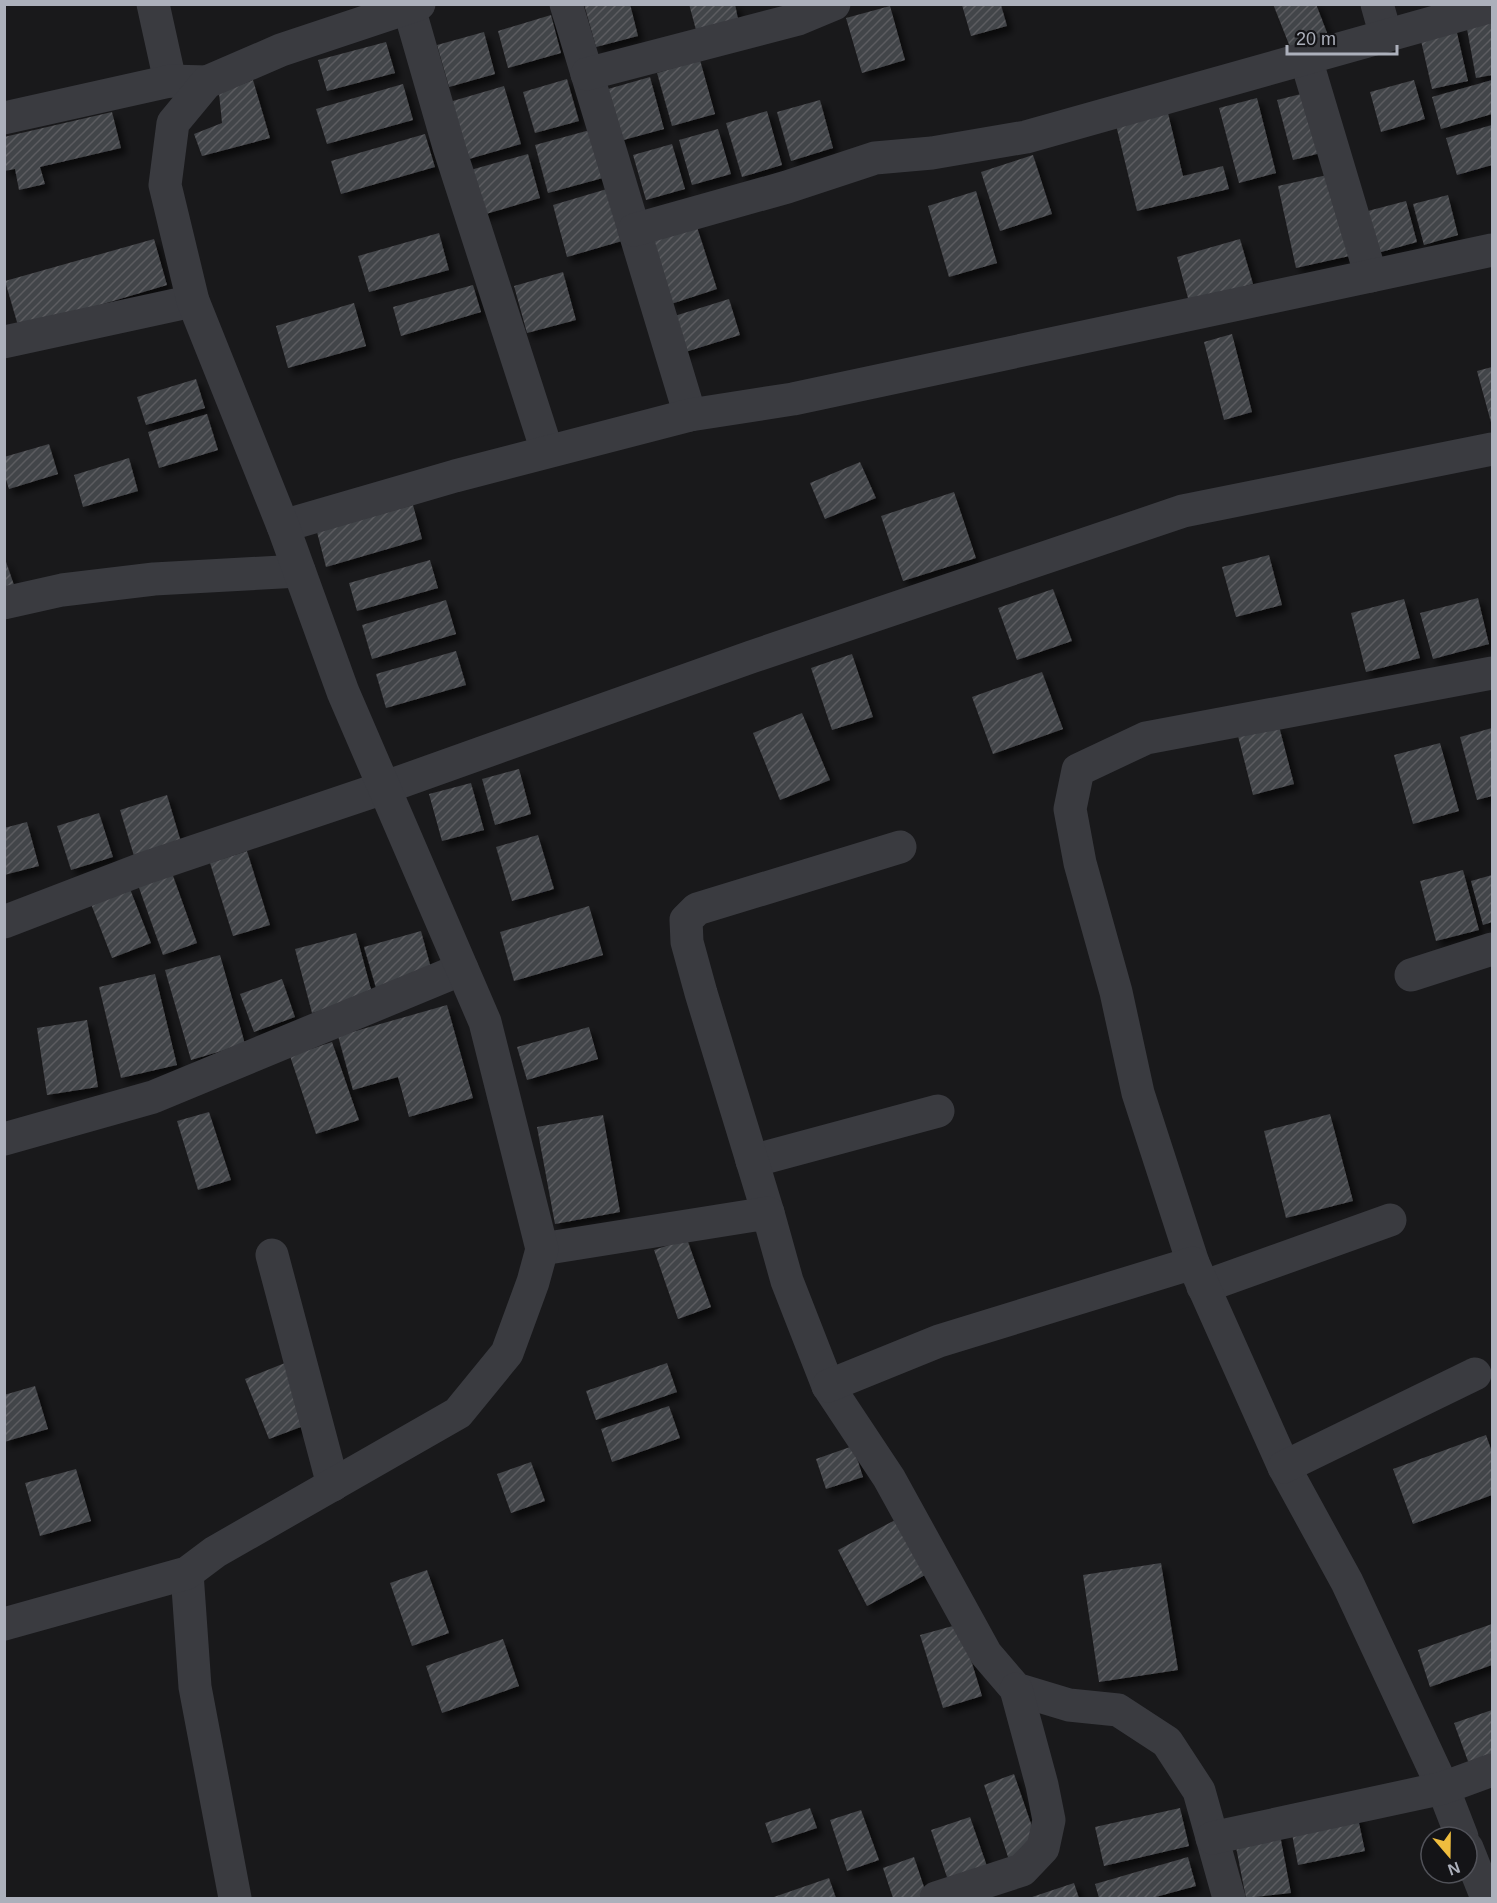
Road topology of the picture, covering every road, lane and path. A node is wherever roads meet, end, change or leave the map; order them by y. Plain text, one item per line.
1 (153, 4) edge
2 (566, 4) edge
3 (834, 4) edge
4 (1377, 4) edge
5 (414, 6) edge
6 (1492, 6) edge
7 (1386, 36) junction
8 (1306, 58) junction
9 (587, 75) junction
10 (170, 81) junction
11 (207, 82) junction
12 (4, 118) edge
13 (634, 230) junction
14 (1492, 250) edge
15 (1371, 276) junction
16 (194, 301) junction
17 (4, 342) edge
18 (690, 415) junction
19 (1492, 449) edge
20 (547, 451) junction
21 (283, 526) junction
22 (299, 571) junction
23 (4, 603) edge
24 (1492, 673) edge
25 (386, 787) junction
26 (900, 847) dead end
27 (4, 922) edge
28 (1492, 949) edge
29 (462, 969) junction
30 (1411, 975) dead end
31 (938, 1111) dead end
32 (4, 1139) edge
33 (752, 1161) junction
34 (768, 1213) junction
35 (1390, 1220) dead end
36 (542, 1249) junction
37 (272, 1255) dead end
38 (1198, 1275) junction
39 (1475, 1374) dead end
40 (828, 1386) junction
41 (1284, 1467) junction
42 (333, 1485) junction
43 (187, 1573) junction
44 (4, 1624) edge
45 (1016, 1689) junction
46 (1492, 1770) edge
47 (1443, 1788) junction
48 (1457, 1825) edge
49 (1212, 1839) junction
50 (1479, 1879) edge
51 (235, 1899) edge
52 (936, 1899) edge
53 (1229, 1899) edge
54 (1487, 1899) edge

1 - 10 street
2 - 9 street
3 - 9 street
4 - 7 street
5 - 11 street
5 - 20 street
6 - 7 street
7 - 8 street
8 - 13 street
8 - 15 street
9 - 13 street
10 - 11 street
10 - 12 street
11 - 16 street
13 - 18 street
14 - 15 street
15 - 18 street
16 - 17 street
16 - 21 street
18 - 20 street
19 - 25 street
20 - 21 street
21 - 22 street
22 - 23 street
22 - 25 street
24 - 38 street
25 - 27 street
25 - 29 street
26 - 33 street
28 - 30 street
29 - 32 street
29 - 36 street
31 - 33 street
33 - 34 street
34 - 36 street
34 - 40 street
35 - 38 street
36 - 42 street
37 - 42 street
38 - 40 street
38 - 41 street
39 - 41 street
40 - 45 street
41 - 47 street
42 - 43 street
43 - 44 street
43 - 51 street
45 - 49 street
45 - 52 street
46 - 47 street
47 - 48 street
47 - 49 street
49 - 53 street
50 - 54 street

